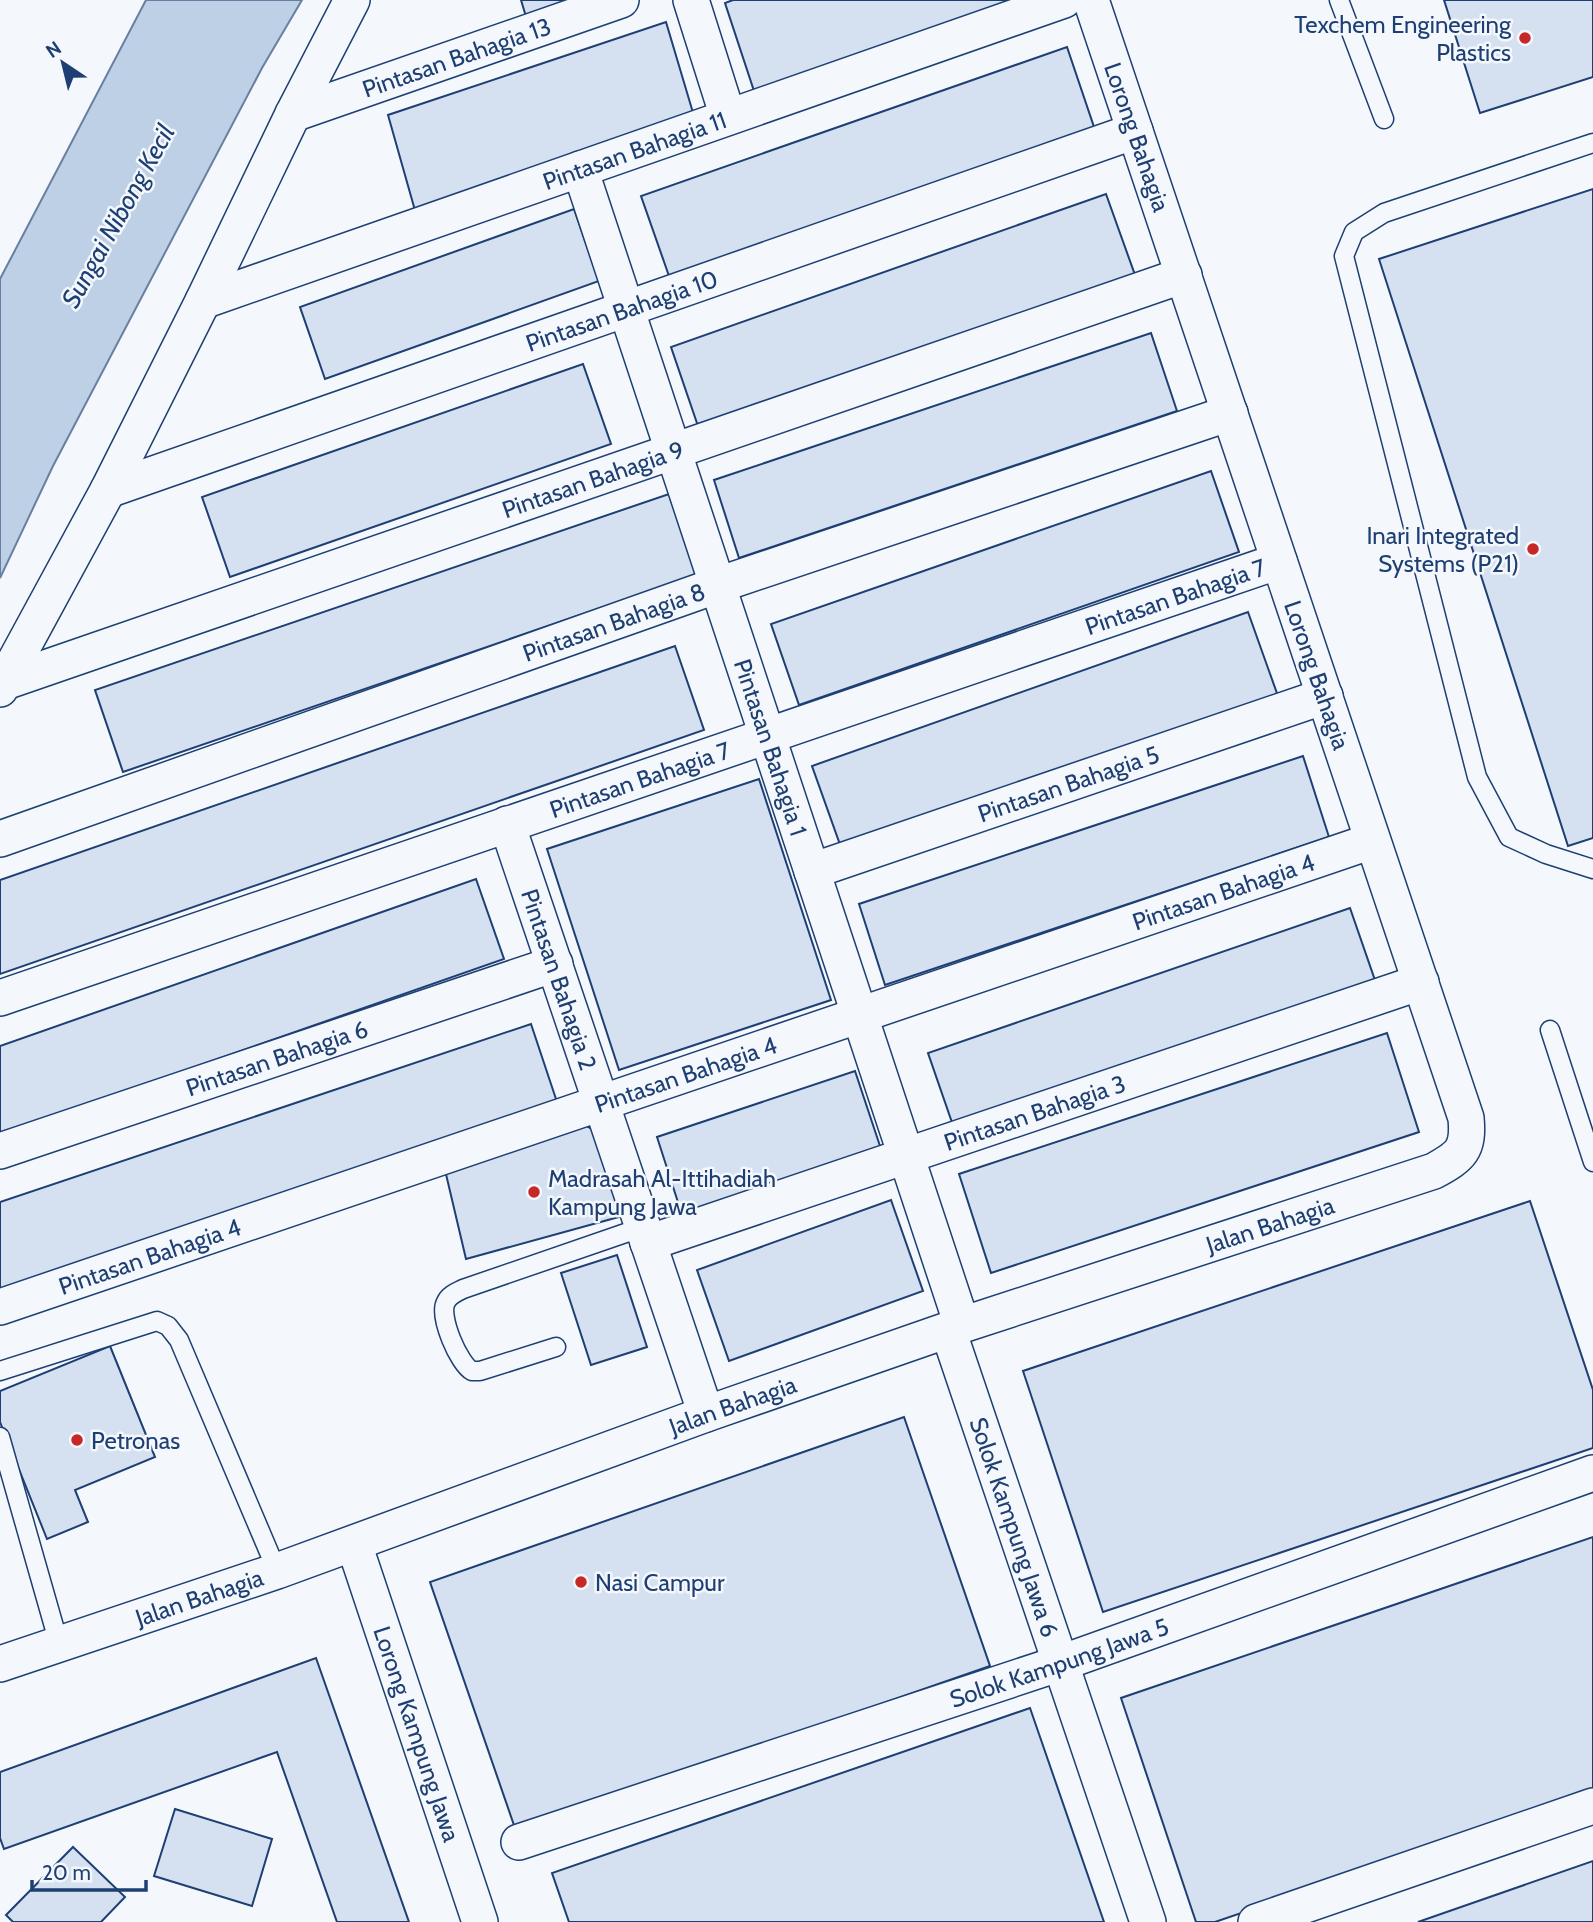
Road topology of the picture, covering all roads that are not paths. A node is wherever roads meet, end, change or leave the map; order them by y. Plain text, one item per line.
1 (352, 0) edge
2 (621, 0) edge
3 (691, 0) edge
4 (1064, 0) edge
5 (1091, 0) edge
6 (1339, 0) edge
7 (293, 114) junction
8 (728, 117) junction
9 (1384, 119) dead end
10 (1135, 131) junction
11 (1593, 143) edge
12 (580, 169) junction
13 (1184, 275) junction
14 (203, 301) junction
15 (626, 309) junction
16 (1230, 413) junction
17 (673, 452) junction
18 (108, 490) junction
19 (1279, 561) junction
20 (718, 585) junction
21 (1, 686) edge
22 (1325, 696) junction
23 (768, 736) junction
24 (508, 824) junction
25 (0, 839) edge
26 (1372, 841) junction
27 (1593, 869) edge
28 (812, 871) junction
29 (555, 964) junction
30 (1421, 982) junction
31 (0, 998) edge
32 (860, 1015) junction
33 (1550, 1030) dead end
34 (601, 1103) junction
35 (0, 1151) edge
36 (1463, 1151) joint
37 (907, 1156) junction
38 (1593, 1162) edge
39 (646, 1235) junction
40 (0, 1307) edge
41 (955, 1327) junction
42 (556, 1347) dead end
43 (0, 1371) edge
44 (706, 1414) junction
45 (0, 1437) edge
46 (1593, 1473) edge
47 (354, 1544) junction
48 (277, 1571) junction
49 (59, 1644) junction
50 (1061, 1663) junction
51 (0, 1664) edge
52 (1593, 1806) edge
53 (519, 1842) dead end
54 (480, 1922) edge
55 (1148, 1922) edge
56 (1256, 1922) edge

1 - 7 street
2 - 7 street, Pintasan Bahagia 13
3 - 8 street
4 - 8 street, Pintasan Bahagia 11
5 - 10 street, Lorong Bahagia
6 - 9 lane
7 - 14 street
8 - 12 street, Pintasan Bahagia 11
10 - 13 street, Lorong Bahagia
10 - 15 street, Pintasan Bahagia 10
11 - 27 lane
12 - 14 street, Pintasan Bahagia 11
12 - 15 street, Pintasan Bahagia 1
13 - 16 street, Lorong Bahagia
13 - 17 street, Pintasan Bahagia 9
14 - 18 street
15 - 17 street, Pintasan Bahagia 1
15 - 18 street, Pintasan Bahagia 10
16 - 19 street, Lorong Bahagia
16 - 20 street, Pintasan Bahagia 8
17 - 20 street, Pintasan Bahagia 1
17 - 21 street, Pintasan Bahagia 9
18 - 21 street
19 - 22 street, Lorong Bahagia
19 - 23 street, Pintasan Bahagia 7
20 - 23 street, Pintasan Bahagia 1
20 - 25 street, Pintasan Bahagia 8
22 - 26 street, Lorong Bahagia
22 - 28 street, Pintasan Bahagia 5
23 - 24 street, Pintasan Bahagia 7
23 - 28 street, Pintasan Bahagia 1
24 - 29 street, Pintasan Bahagia 2
24 - 31 street, Pintasan Bahagia 7
26 - 30 street, Lorong Bahagia
26 - 32 street, Pintasan Bahagia 4
28 - 32 street, Pintasan Bahagia 1
29 - 34 street, Pintasan Bahagia 2
29 - 35 street, Pintasan Bahagia 6
30 - 36 street, Lorong Bahagia
30 - 37 street, Pintasan Bahagia 3
32 - 34 street, Pintasan Bahagia 4
32 - 37 street, Pintasan Bahagia 1
33 - 38 lane
34 - 39 street, Pintasan Bahagia 2
34 - 40 street, Pintasan Bahagia 4
36 - 41 street, Jalan Bahagia
37 - 39 street, Pintasan Bahagia 3
37 - 41 street, Pintasan Bahagia 1
39 - 42 lane
39 - 44 street, Pintasan Bahagia 2
41 - 44 street, Jalan Bahagia
41 - 50 street, Solok Kampung Jawa 6
43 - 48 lane
44 - 47 street, Jalan Bahagia
45 - 49 lane
46 - 50 street, Solok Kampung Jawa 5
47 - 48 street, Jalan Bahagia
47 - 54 street, Lorong Kampung Jawa
48 - 49 street, Jalan Bahagia
49 - 51 street, Jalan Bahagia
50 - 53 street, Solok Kampung Jawa 5
50 - 55 street, Solok Kampung Jawa 6
52 - 56 street

